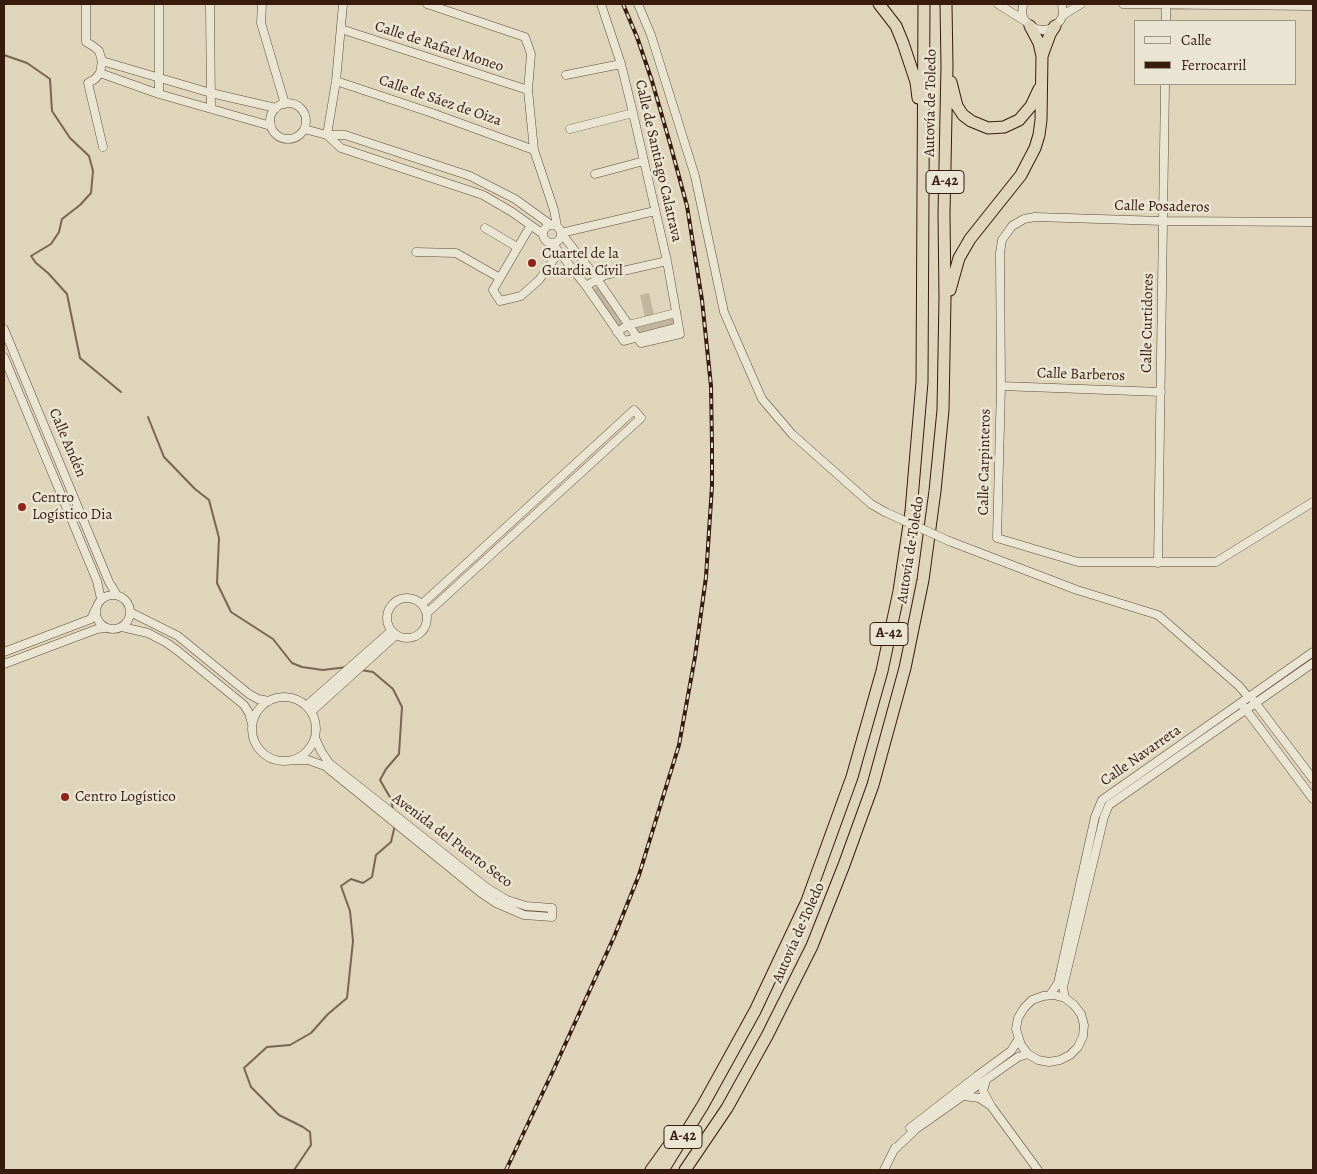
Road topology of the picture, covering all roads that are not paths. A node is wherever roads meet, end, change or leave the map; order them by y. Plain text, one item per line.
1 (86, 4) edge
2 (159, 4) edge
3 (210, 4) edge
4 (262, 4) edge
5 (343, 4) edge
6 (427, 4) edge
7 (601, 4) edge
8 (638, 4) edge
9 (880, 4) edge
10 (924, 4) edge
11 (946, 4) edge
12 (998, 4) edge
13 (1023, 4) edge
14 (1062, 4) edge
15 (1081, 4) edge
16 (1123, 4) edge
17 (1166, 4) edge
18 (1313, 6) edge
19 (1063, 15) junction
20 (1166, 20) edge
21 (1027, 23) junction
22 (1055, 26) junction
23 (340, 29) junction
24 (1042, 56) junction
25 (102, 61) junction
26 (621, 64) junction
27 (947, 66) junction
28 (100, 73) junction
29 (566, 75) dead end
30 (159, 77) junction
31 (336, 81) junction
32 (1042, 83) junction
33 (1165, 85) edge
34 (528, 90) junction
35 (211, 93) junction
36 (159, 94) junction
37 (285, 104) junction
38 (211, 108) junction
39 (276, 108) junction
40 (633, 113) junction
41 (270, 126) junction
42 (304, 129) junction
43 (570, 129) dead end
44 (924, 129) junction
45 (328, 135) junction
46 (103, 146) dead end
47 (534, 150) junction
48 (644, 161) junction
49 (595, 174) dead end
50 (655, 211) junction
51 (1163, 222) junction
52 (1313, 222) edge
53 (1012, 226) joint
54 (485, 228) dead end
55 (557, 228) junction
56 (528, 230) dead end
57 (543, 234) junction
58 (552, 243) junction
59 (517, 247) junction
60 (416, 252) dead end
61 (559, 252) junction
62 (667, 261) junction
63 (500, 278) junction
64 (597, 279) junction
65 (586, 286) junction
66 (945, 298) junction
67 (676, 314) junction
68 (628, 325) junction
69 (4, 329) edge
70 (617, 332) junction
71 (639, 340) junction
72 (4, 357) edge
73 (1001, 386) junction
74 (1160, 392) junction
75 (1313, 502) edge
76 (1158, 563) junction
77 (117, 595) junction
78 (102, 599) junction
79 (422, 604) junction
80 (96, 608) junction
81 (130, 612) junction
82 (427, 613) junction
83 (122, 627) junction
84 (105, 628) junction
85 (393, 633) junction
86 (4, 652) edge
87 (1313, 652) edge
88 (1313, 663) edge
89 (4, 664) edge
90 (354, 668) junction
91 (1247, 694) junction
92 (269, 701) junction
93 (1256, 703) junction
94 (1244, 707) junction
95 (308, 709) junction
96 (252, 724) junction
97 (315, 738) junction
98 (294, 760) junction
99 (1313, 779) edge
100 (1313, 799) edge
101 (1050, 995) junction
102 (1065, 998) junction
103 (1018, 1040) junction
104 (1028, 1054) junction
105 (986, 1080) junction
106 (964, 1096) junction
107 (703, 1105) junction
108 (991, 1106) junction
109 (894, 1150) junction
110 (651, 1170) edge
111 (663, 1170) edge
112 (685, 1170) edge
113 (884, 1170) edge
114 (1038, 1170) edge

1 - 25 street
2 - 30 street
3 - 35 street
4 - 37 street
5 - 23 street
6 - 34 street
7 - 26 street, Calle de Santiago Calatrava
8 - 91 street, bridge
9 - 44 highway
10 - 44 highway, Autovía de Toledo / A-42
11 - 27 highway, Autovía de Toledo / A-42
12 - 21 street
13 - 21 street
14 - 19 street
15 - 19 street
16 - 17 street
17 - 18 street
17 - 20 street
19 - 22 street
21 - 22 street
21 - 24 highway
22 - 24 highway
23 - 31 street
23 - 34 street, Calle de Rafael Moneo
24 - 32 highway
25 - 28 street
25 - 30 street
26 - 29 street
26 - 40 street, Calle de Santiago Calatrava
27 - 32 highway
27 - 66 highway, Autovía de Toledo / A-42
28 - 36 street
28 - 46 street
30 - 35 street
30 - 36 street
31 - 45 street
31 - 47 street, Calle de Sáez de Oiza
32 - 66 highway
33 - 51 street, Calle Curtidores
34 - 47 street
35 - 38 street
35 - 39 street
36 - 38 street
37 - 39 street
37 - 42 street
38 - 41 street
39 - 41 street
40 - 43 street
40 - 48 street, Calle de Santiago Calatrava
41 - 42 street
42 - 45 street
44 - 107 highway, Autovía de Toledo / A-42
45 - 55 street
45 - 57 street
47 - 55 street
48 - 49 street
48 - 50 street, Calle de Santiago Calatrava
50 - 55 street
50 - 62 street, Calle de Santiago Calatrava
51 - 52 street, Calle Posaderos
51 - 53 street, Calle Posaderos
51 - 74 street, Calle Curtidores
53 - 73 street, Calle Carpinteros
54 - 59 street
55 - 57 street
55 - 58 street
55 - 64 street
56 - 59 street
57 - 58 street
58 - 61 street
59 - 63 street
60 - 63 street
61 - 63 street
61 - 65 street
62 - 64 street
62 - 67 street, Calle de Santiago Calatrava
64 - 65 street
64 - 68 street
65 - 70 street
66 - 112 highway, Autovía de Toledo / A-42
67 - 68 street
67 - 71 street, Calle de Santiago Calatrava
68 - 70 street
68 - 71 street
69 - 77 street, Calle Andén
70 - 71 street
72 - 78 street, Calle Andén
73 - 74 street, Calle Barberos
73 - 76 street, Calle Carpinteros
74 - 76 street, Calle Curtidores
75 - 76 street
77 - 78 street
77 - 81 street
78 - 80 street
79 - 82 street
79 - 82 street
79 - 85 street
80 - 84 street
80 - 86 street
81 - 83 street
81 - 92 street
82 - 85 street
83 - 84 street, Avenida del Puerto Seco
83 - 96 street, Avenida del Puerto Seco
84 - 89 street, Avenida del Puerto Seco
85 - 90 street
85 - 90 street
87 - 91 street, Calle Navarreta
88 - 93 street, Calle Navarreta
90 - 95 street
90 - 95 street
91 - 93 street
91 - 94 street, Calle Navarreta
92 - 95 street
92 - 96 street
93 - 94 street, Calle Navarreta
93 - 99 street
94 - 100 street
94 - 101 street, Calle Navarreta
94 - 102 street, Calle Navarreta
95 - 97 street, Avenida del Puerto Seco
96 - 98 street, Avenida del Puerto Seco
97 - 98 street
97 - 98 street, Avenida del Puerto Seco
101 - 102 street
101 - 103 street
102 - 104 street
103 - 104 street
103 - 109 street
104 - 105 street
105 - 106 street
105 - 108 street
106 - 108 street
106 - 109 street
107 - 110 highway
107 - 111 highway, Autovía de Toledo / A-42
108 - 114 street
109 - 113 street

